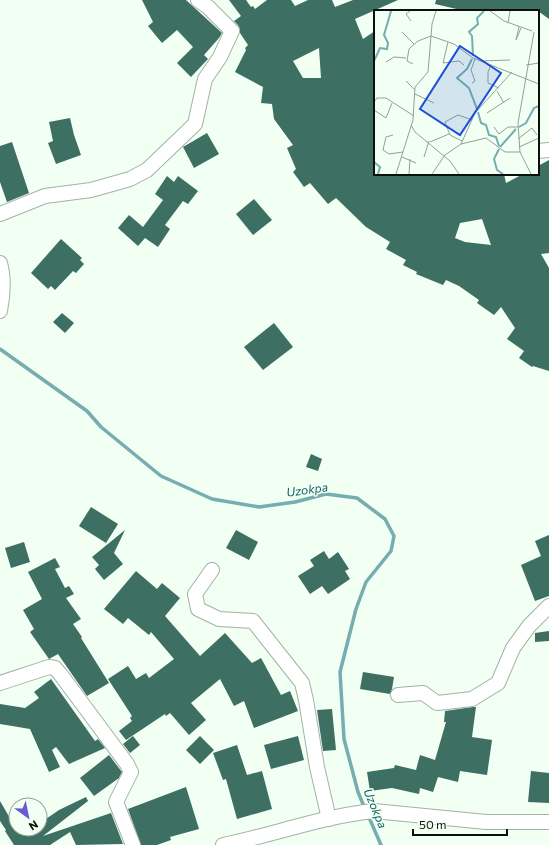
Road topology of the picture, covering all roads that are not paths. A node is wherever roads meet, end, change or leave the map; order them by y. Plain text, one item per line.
1 (198, 0) edge
2 (549, 150) edge
3 (539, 151) edge
4 (0, 214) edge
5 (0, 263) edge
6 (0, 312) edge
7 (212, 570) dead end
8 (549, 606) edge
9 (0, 683) edge
10 (398, 694) dead end
11 (328, 819) junction
12 (549, 822) edge
13 (244, 843) edge
14 (133, 845) edge
15 (223, 845) edge

1 - 4 street
2 - 3 street
5 - 6 street
7 - 11 street
8 - 10 street
9 - 14 street
11 - 12 street
11 - 13 street
13 - 15 street

